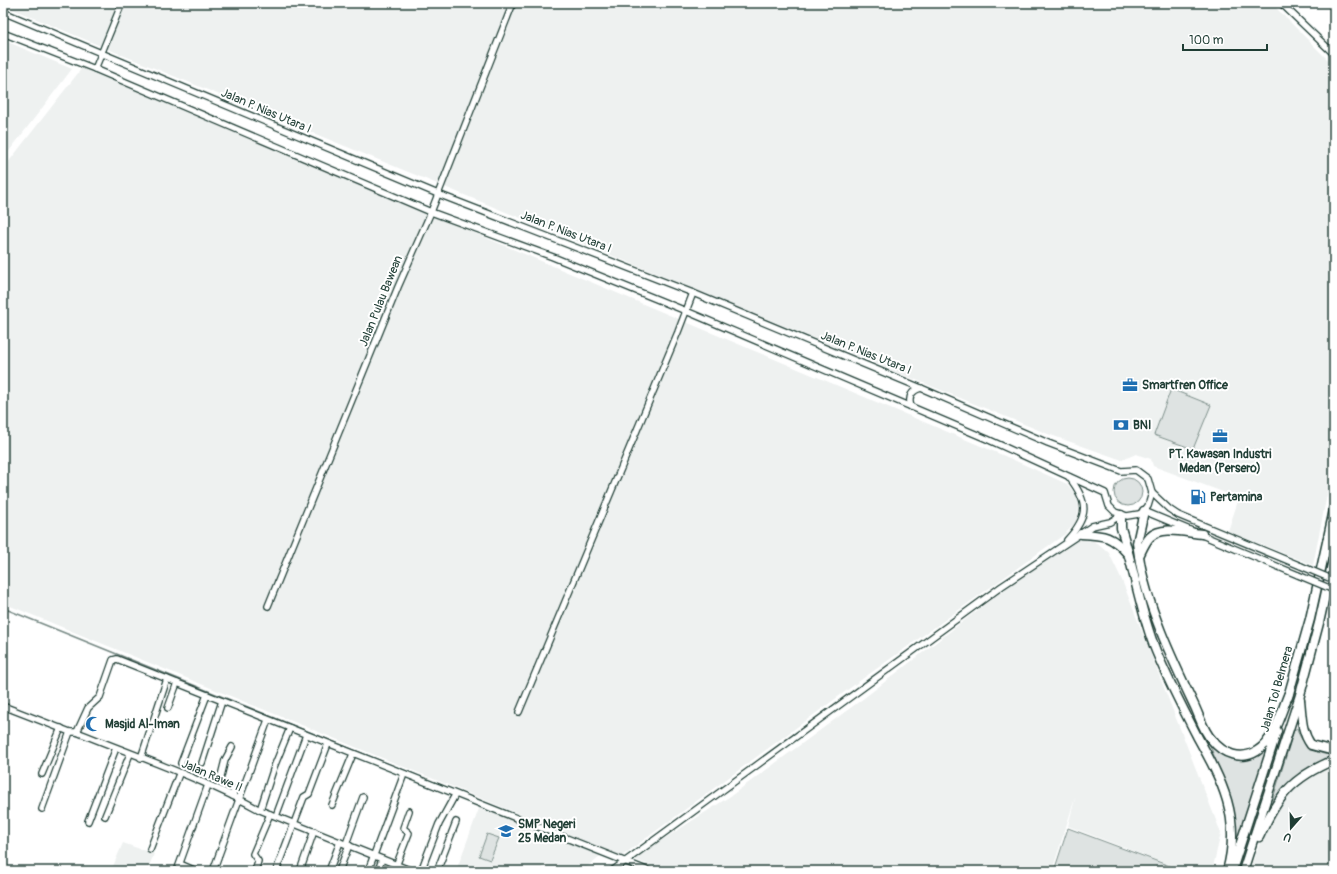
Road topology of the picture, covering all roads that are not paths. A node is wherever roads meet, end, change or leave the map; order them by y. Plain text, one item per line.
1 (122, 3) edge
2 (513, 3) edge
3 (1282, 3) edge
4 (3, 12) edge
5 (3, 33) edge
6 (100, 54) junction
7 (1334, 54) edge
8 (95, 69) junction
9 (438, 194) junction
10 (431, 212) junction
11 (693, 293) junction
12 (686, 311) junction
13 (921, 388) junction
14 (911, 407) junction
15 (1068, 476) junction
16 (1152, 493) junction
17 (1334, 510) edge
18 (1144, 511) junction
19 (1121, 515) junction
20 (1081, 534) junction
21 (1202, 534) junction
22 (1062, 545) junction
23 (1334, 555) edge
24 (1130, 556) junction
25 (1139, 556) junction
26 (1334, 580) edge
27 (1334, 590) edge
28 (268, 606) dead end
29 (168, 679) junction
30 (177, 683) junction
31 (1289, 693) junction
32 (207, 695) junction
33 (1300, 695) junction
34 (222, 701) junction
35 (3, 706) edge
36 (168, 708) dead end
37 (519, 712) dead end
38 (268, 720) junction
39 (61, 728) junction
40 (290, 728) junction
41 (73, 732) junction
42 (306, 735) junction
43 (328, 744) junction
44 (232, 747) dead end
45 (116, 748) junction
46 (1334, 751) edge
47 (130, 754) junction
48 (353, 754) junction
49 (141, 758) junction
50 (1334, 760) edge
51 (180, 763) dead end
52 (202, 763) dead end
53 (42, 774) dead end
54 (179, 774) junction
55 (404, 774) junction
56 (208, 785) junction
57 (455, 795) junction
58 (236, 797) junction
59 (363, 797) dead end
60 (332, 805) dead end
61 (42, 809) dead end
62 (260, 810) junction
63 (409, 811) dead end
64 (273, 815) junction
65 (105, 816) dead end
66 (88, 820) dead end
67 (456, 822) dead end
68 (294, 823) junction
69 (314, 831) junction
70 (340, 842) junction
71 (347, 845) junction
72 (150, 849) dead end
73 (373, 856) junction
74 (382, 859) junction
75 (629, 859) junction
76 (180, 864) junction
77 (396, 865) junction
78 (1244, 869) edge
79 (177, 871) edge
80 (196, 871) edge
81 (213, 871) edge
82 (255, 871) edge
83 (276, 871) edge
84 (300, 871) edge
85 (330, 871) edge
86 (339, 871) edge
87 (368, 871) edge
88 (378, 871) edge
89 (394, 871) edge
90 (412, 871) edge
91 (421, 871) edge
92 (437, 871) edge
93 (612, 871) edge
94 (649, 871) edge
95 (1227, 871) edge
96 (1232, 871) edge

1 - 6 street
2 - 9 street, Jalan Pulau Bawean
3 - 7 street
4 - 6 street, Jalan P. Nias Utara I
5 - 8 street
6 - 8 street
6 - 9 street, Jalan P. Nias Utara I
8 - 10 street
9 - 10 street, Jalan Pulau Bawean
9 - 11 street, Jalan P. Nias Utara I
10 - 12 street
10 - 28 street, Jalan Pulau Bawean
11 - 12 street
11 - 13 street, Jalan P. Nias Utara I
12 - 14 street
12 - 37 street
13 - 14 street
13 - 16 street, Jalan P. Nias Utara I
14 - 15 street
15 - 19 street
15 - 22 street
16 - 18 street
16 - 26 street, bridge
17 - 31 highway, Jalan Tol Belmera
18 - 19 street
18 - 21 street
18 - 25 highway
19 - 20 street
19 - 24 highway
20 - 22 street
20 - 24 highway
21 - 25 highway
21 - 27 street, bridge
22 - 75 street
23 - 33 highway, Jalan Tol Belmera
24 - 95 highway
25 - 31 highway
29 - 30 street
29 - 41 street
29 - 49 street
30 - 32 street
30 - 36 street
31 - 96 highway, Jalan Tol Belmera
32 - 34 street
32 - 51 street
33 - 46 highway
33 - 78 highway, Jalan Tol Belmera
34 - 38 street
34 - 52 street
35 - 39 street, Jalan Rawe II
38 - 40 street
38 - 58 street
39 - 41 street, Jalan Rawe II
39 - 53 street
40 - 42 street
40 - 62 street
41 - 45 street, Jalan Rawe II
41 - 61 street
42 - 43 street
42 - 64 street
43 - 48 street
43 - 68 street
44 - 58 street
45 - 47 street, Jalan Rawe II
45 - 66 street
47 - 49 street, Jalan Rawe II
47 - 65 street
48 - 55 street
48 - 60 street
49 - 54 street, Jalan Rawe II
50 - 78 highway
54 - 56 street, Jalan Rawe II
54 - 72 street
55 - 57 street
55 - 73 street
56 - 58 street, Jalan Rawe II
56 - 76 street
57 - 75 street
57 - 91 street
58 - 62 street, Jalan Rawe II
58 - 81 street
59 - 71 street
62 - 64 street, Jalan Rawe II
63 - 77 street
64 - 68 street, Jalan Rawe II
64 - 82 street
67 - 92 street
68 - 69 street, Jalan Rawe II
68 - 83 street
69 - 70 street, Jalan Rawe II
69 - 84 street
70 - 71 street, Jalan Rawe II
70 - 85 street
71 - 73 street, Jalan Rawe II
71 - 86 street
73 - 74 street, Jalan Rawe II
73 - 87 street
74 - 77 street, Jalan Rawe II
74 - 88 street
75 - 93 street
75 - 94 street
76 - 79 street
76 - 80 street
77 - 89 street
77 - 90 street, Jalan Rawe II

